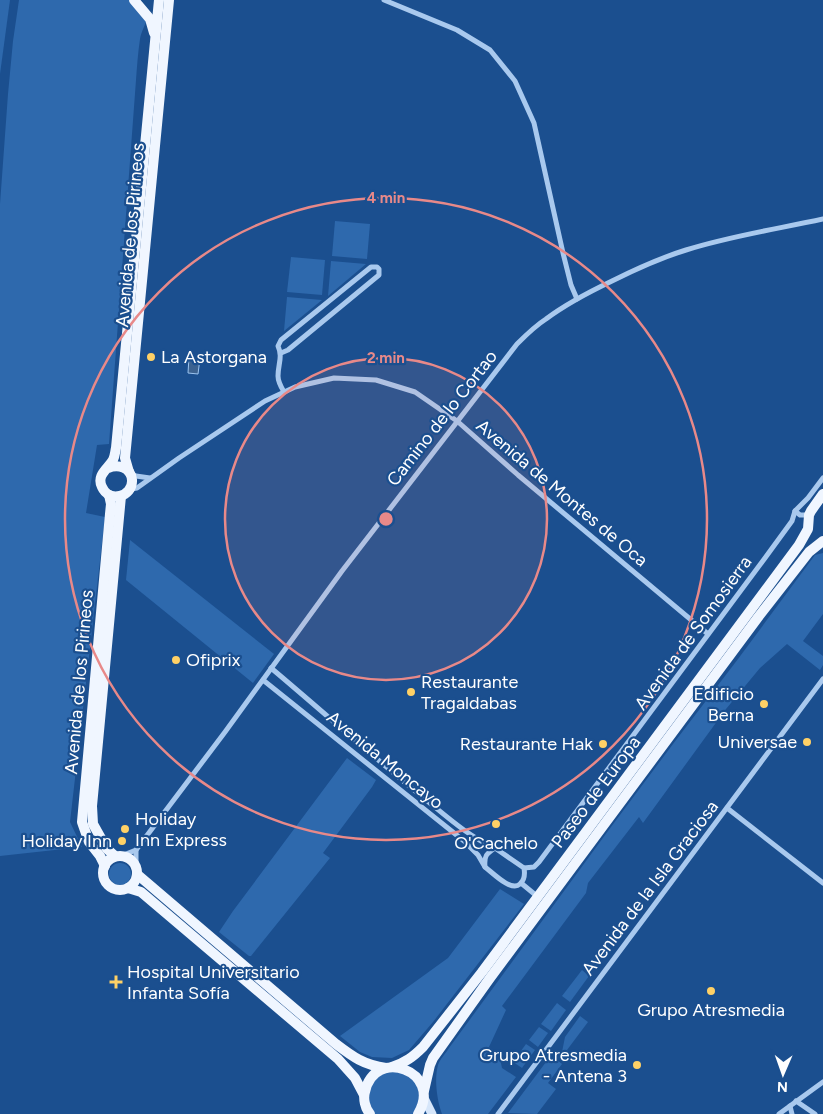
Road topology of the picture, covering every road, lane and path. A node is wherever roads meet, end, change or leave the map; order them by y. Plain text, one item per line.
1 (134, 0) edge
2 (160, 0) edge
3 (169, 0) edge
4 (384, 0) edge
5 (156, 39) junction
6 (823, 219) edge
7 (577, 299) junction
8 (281, 353) junction
9 (284, 392) junction
10 (457, 422) junction
11 (108, 468) junction
12 (129, 472) junction
13 (150, 478) junction
14 (823, 478) edge
15 (125, 493) junction
16 (823, 494) edge
17 (109, 495) junction
18 (795, 511) junction
19 (809, 518) junction
20 (822, 542) edge
21 (708, 634) junction
22 (271, 668) junction
23 (823, 679) edge
24 (263, 680) junction
25 (372, 755) junction
26 (366, 762) junction
27 (727, 808) junction
28 (495, 848) junction
29 (136, 850) junction
30 (118, 856) junction
31 (105, 866) junction
32 (485, 867) junction
33 (524, 868) junction
34 (137, 870) junction
35 (521, 883) junction
36 (823, 883) edge
37 (128, 888) junction
38 (538, 897) junction
39 (389, 1067) junction
40 (823, 1082) edge
41 (424, 1095) junction
42 (364, 1099) junction
43 (796, 1101) junction
44 (790, 1106) junction
45 (364, 1114) edge
46 (370, 1114) edge
47 (418, 1114) edge
48 (432, 1114) edge
49 (498, 1114) edge
50 (779, 1114) edge
51 (792, 1114) edge
52 (815, 1114) edge

1 - 5 main road
2 - 5 main road, Avenida de los Pirineos
3 - 12 main road, Avenida de los Pirineos
4 - 7 street
5 - 11 main road, Avenida de los Pirineos
6 - 7 street, Camino de lo Cortao
7 - 10 street, Camino de lo Cortao
8 - 8 street
8 - 9 street
9 - 10 street, Avenida de Montes de Oca
9 - 13 street, Avenida de Montes de Oca
10 - 21 street, Avenida de Montes de Oca
10 - 22 street, Camino de lo Cortao
11 - 12 main road
11 - 17 main road
12 - 13 street
12 - 15 main road
13 - 15 street, Avenida de Montes de Oca
14 - 18 street, Avenida de Somosierra
15 - 17 main road
15 - 30 main road, Avenida de los Pirineos
16 - 19 main road, Paseo de Europa
17 - 31 main road, Avenida de los Pirineos
18 - 19 street
18 - 21 street, Avenida de Somosierra
19 - 20 main road
19 - 38 main road, Paseo de Europa
20 - 41 main road, Paseo de Europa
21 - 33 street, Avenida de Somosierra
22 - 24 street, Camino de lo Cortao
22 - 25 street, Avenida Moncayo
23 - 27 street, Avenida de la Isla Graciosa
24 - 26 street, Avenida Moncayo
24 - 29 street, Camino de lo Cortao
25 - 26 street
25 - 28 street, Avenida Moncayo
26 - 32 street, Avenida Moncayo
27 - 36 street
27 - 49 street, Avenida de la Isla Graciosa
28 - 32 street
28 - 33 street, Avenida Moncayo
29 - 30 street
29 - 34 street
30 - 31 main road
30 - 34 main road
31 - 37 main road
32 - 35 street, Avenida Moncayo
33 - 35 street
34 - 37 main road
34 - 39 main road
35 - 38 street
37 - 42 main road
38 - 39 main road, Paseo de Europa
39 - 41 main road
39 - 42 main road, Paseo de Europa
40 - 43 street
41 - 47 main road, Paseo de Europa
41 - 48 main road
42 - 45 main road
42 - 46 main road
43 - 44 street
43 - 52 street
44 - 50 street
44 - 51 street

